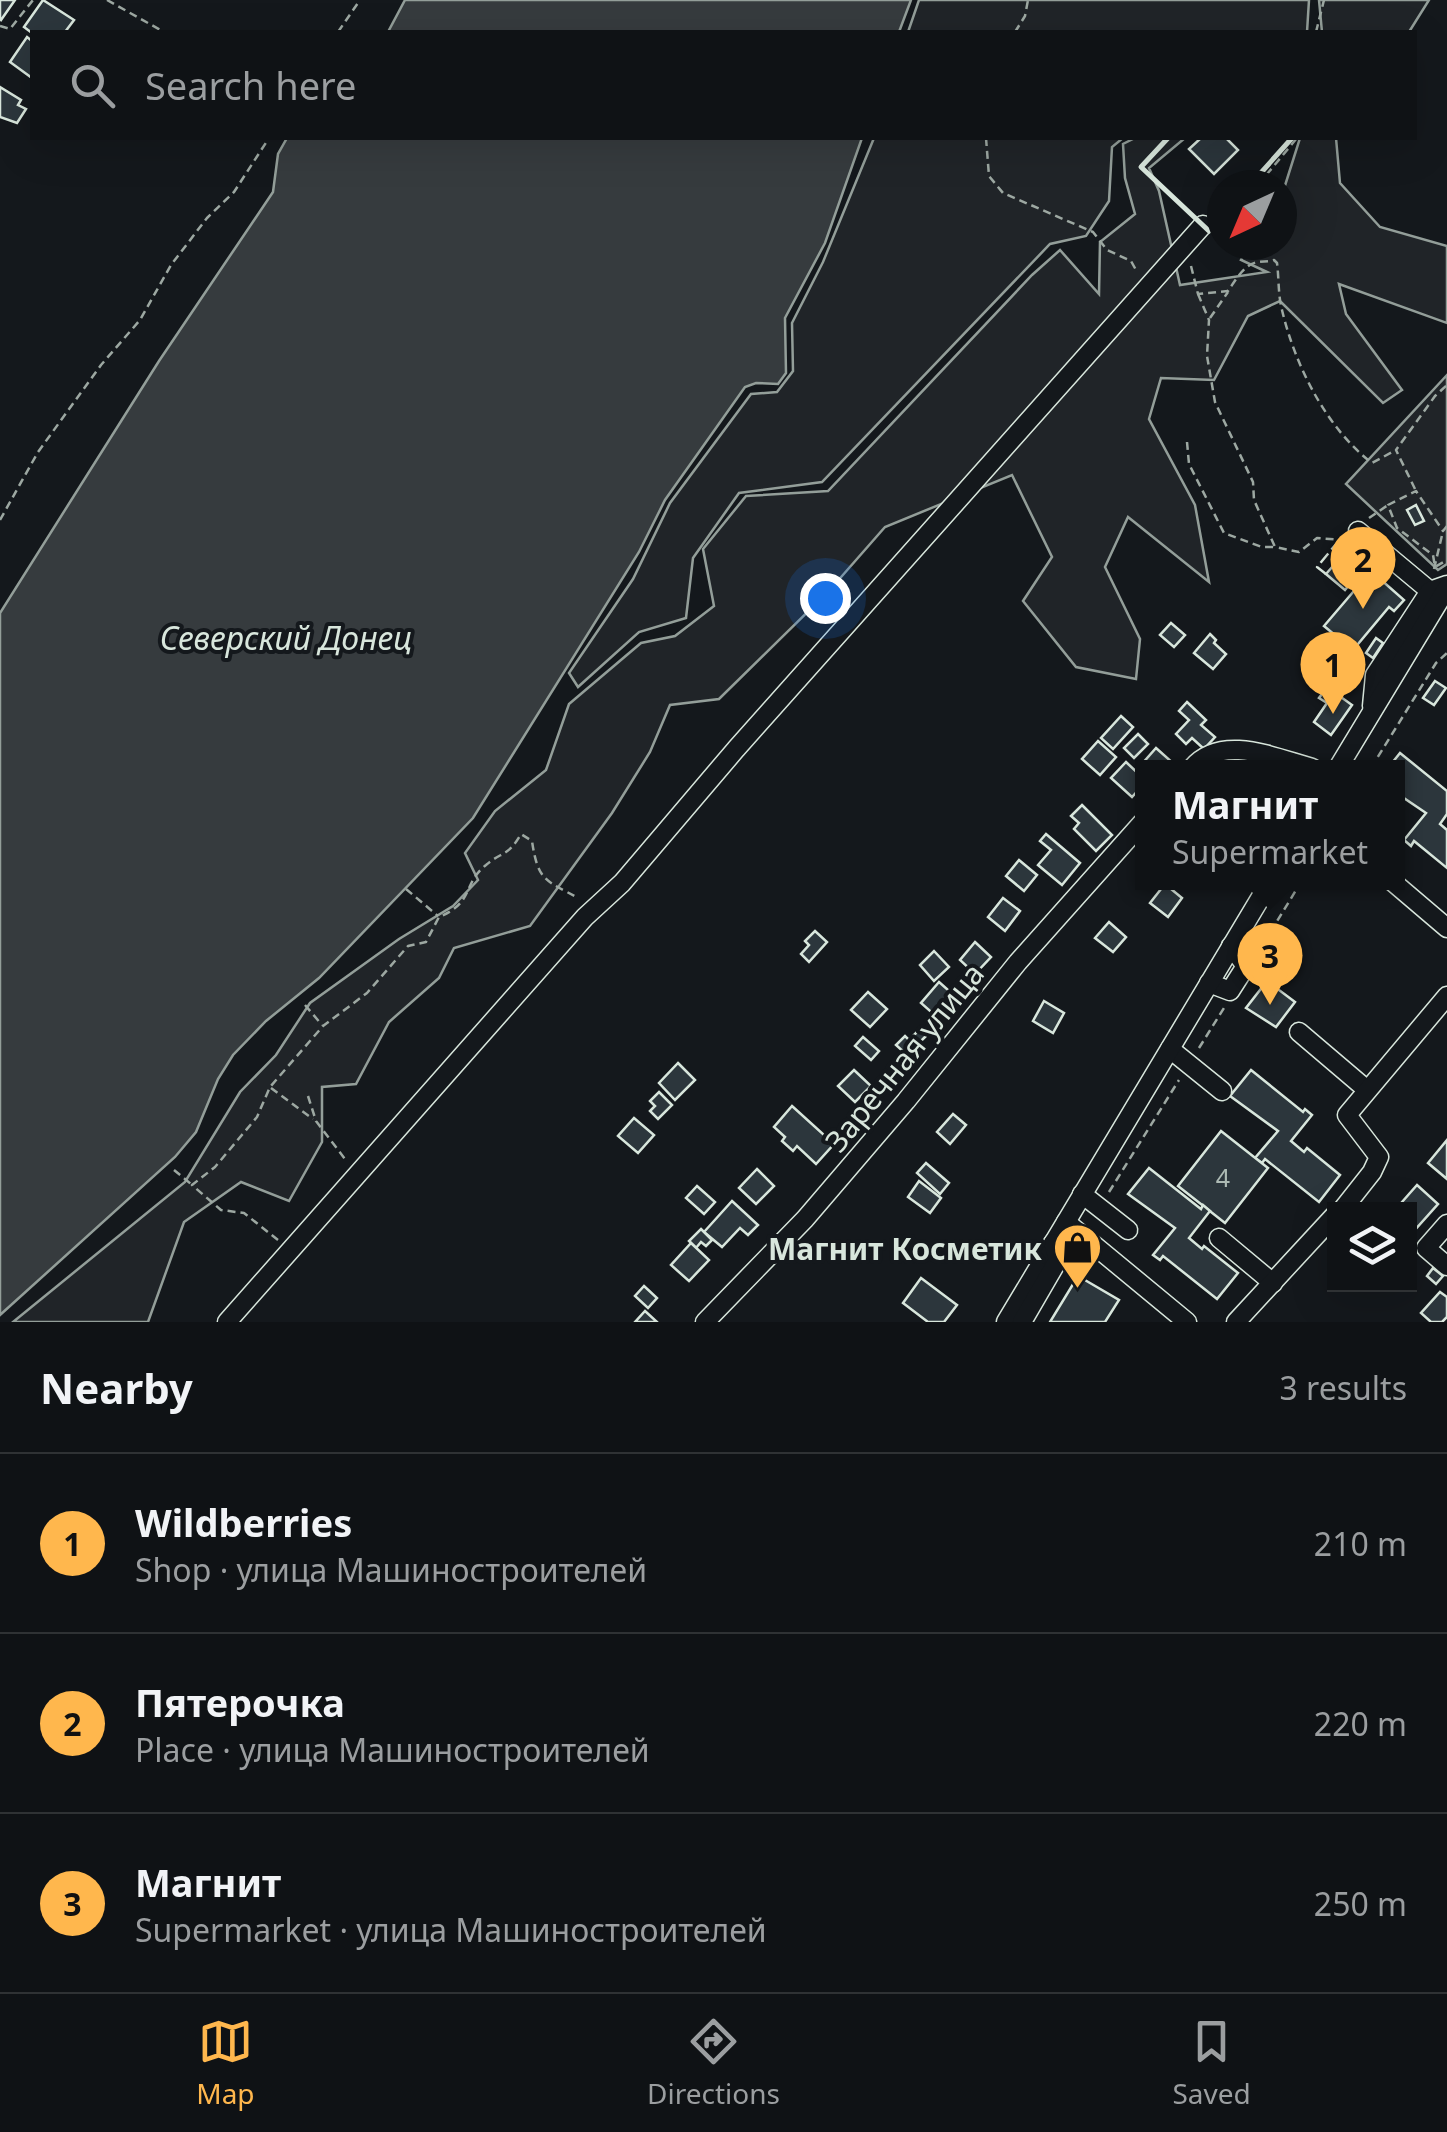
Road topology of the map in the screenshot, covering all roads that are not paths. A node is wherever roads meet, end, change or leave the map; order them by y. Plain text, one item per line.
1 (1203, 225) dead end
2 (1358, 531) road end
3 (1441, 588) edge
4 (1199, 760) edge
5 (1281, 760) edge
6 (1343, 760) edge
7 (1135, 831) edge
8 (1265, 890) edge
9 (1402, 890) edge
10 (1447, 928) edge
11 (1447, 996) edge
12 (1299, 1032) dead end
13 (1170, 1049) junction
14 (1366, 1089) junction
15 (1222, 1092) dead end
16 (1082, 1194) junction
17 (1348, 1202) edge
18 (1066, 1222) junction
19 (1327, 1224) edge
20 (1447, 1224) edge
21 (1128, 1230) dead end
22 (1218, 1238) dead end
23 (1053, 1243) junction
24 (1447, 1266) edge
25 (1273, 1283) junction
26 (227, 1322) edge
27 (705, 1322) edge
28 (1006, 1322) edge
29 (1022, 1322) edge
30 (1187, 1322) edge
31 (1236, 1322) edge

1 - 26 street
2 - 3 street
3 - 6 street
4 - 5 street
7 - 27 street, Заречная улица
8 - 13 street
9 - 10 street
11 - 14 street
12 - 14 street
13 - 15 street
13 - 16 street
14 - 17 street
16 - 18 street
16 - 21 street
18 - 23 street
18 - 30 street
19 - 25 street
20 - 24 street
22 - 25 street
23 - 28 street
23 - 29 street
25 - 31 street

